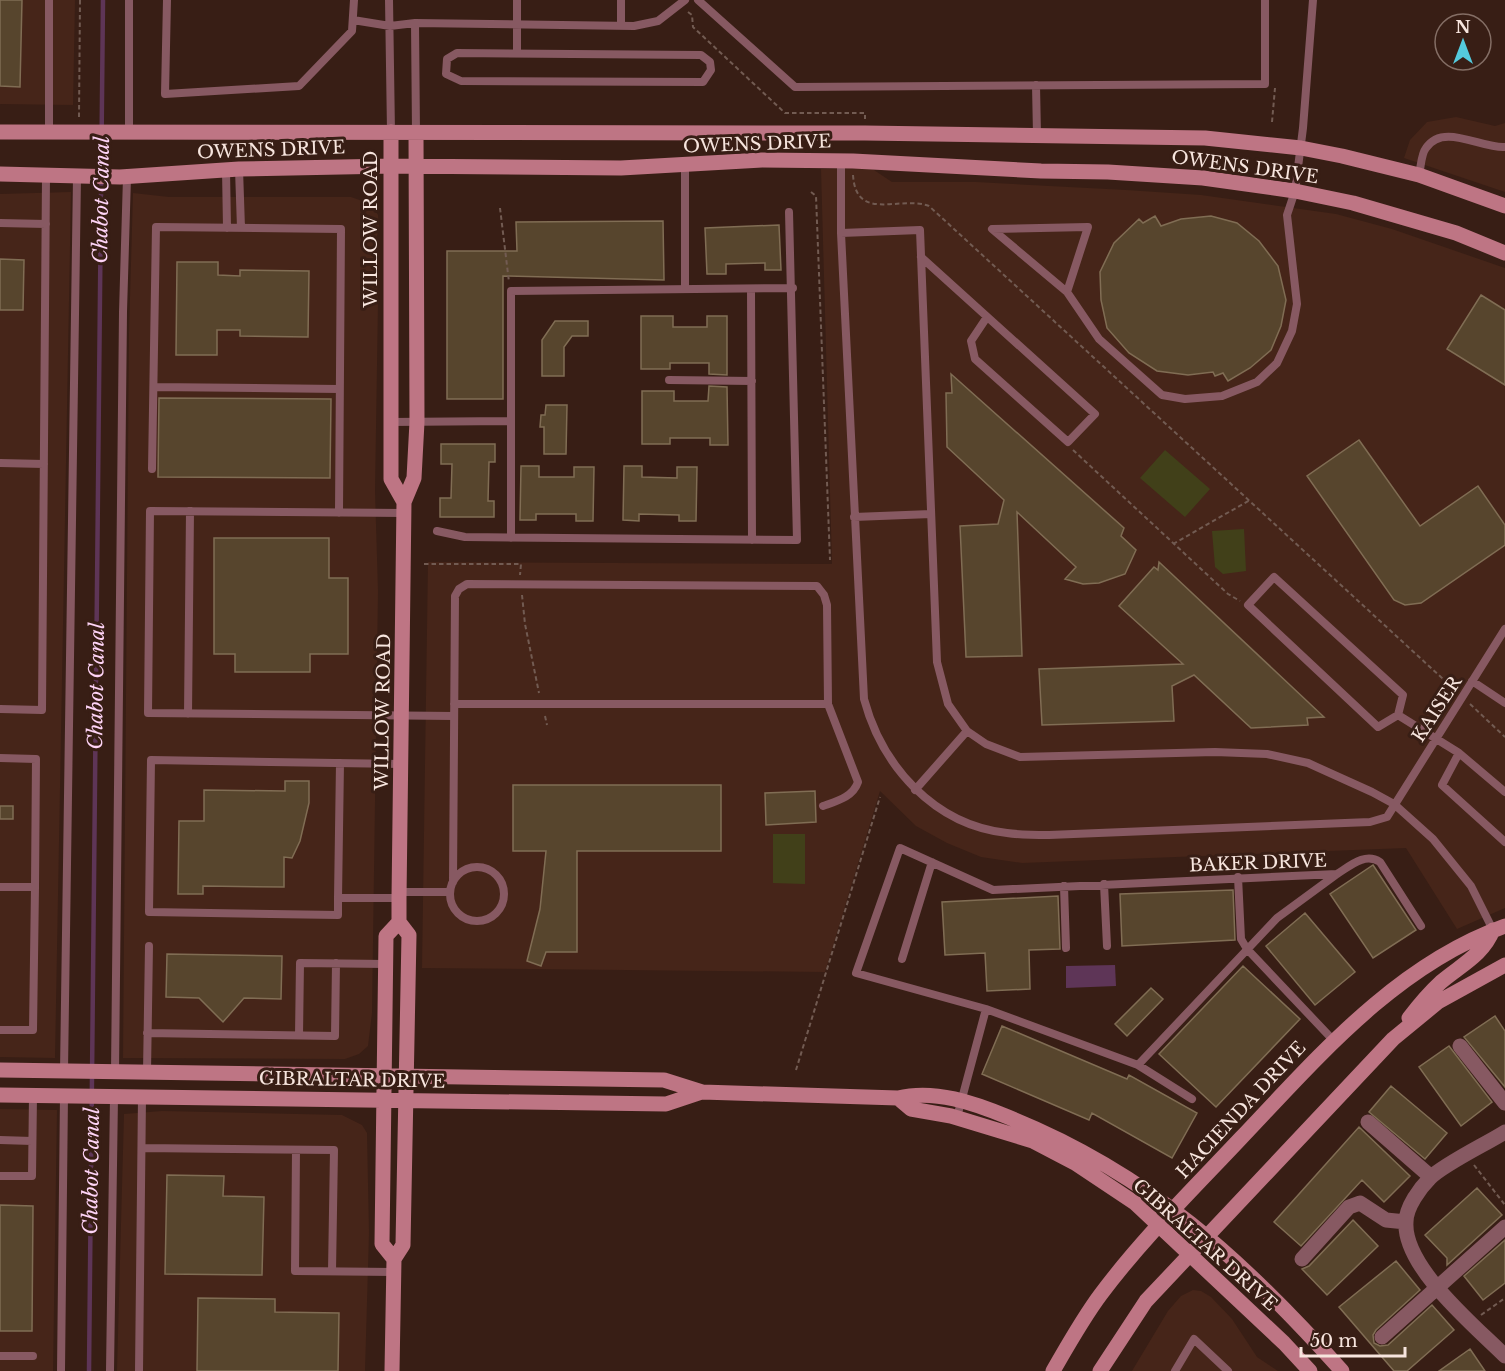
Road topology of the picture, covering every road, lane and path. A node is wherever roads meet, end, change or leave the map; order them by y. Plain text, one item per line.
1 (49, 0) edge
2 (80, 0) edge
3 (129, 0) edge
4 (167, 0) edge
5 (354, 0) edge
6 (389, 0) edge
7 (518, 0) edge
8 (621, 0) edge
9 (698, 0) edge
10 (1265, 0) edge
11 (1313, 0) edge
12 (682, 2) edge
13 (353, 20) junction
14 (415, 23) junction
15 (517, 25) junction
16 (390, 26) junction
17 (621, 26) junction
18 (517, 53) junction
19 (1275, 79) dead end
20 (1036, 86) junction
21 (1272, 122) dead end
22 (0, 132) edge
23 (391, 132) junction
24 (49, 133) junction
25 (81, 133) junction
26 (125, 133) junction
27 (416, 133) junction
28 (865, 133) junction
29 (1037, 135) junction
30 (1505, 147) edge
31 (1301, 148) junction
32 (847, 161) junction
33 (685, 165) junction
34 (391, 166) junction
35 (417, 166) junction
36 (232, 169) junction
37 (0, 174) edge
38 (1419, 175) junction
39 (46, 176) junction
40 (79, 177) junction
41 (124, 177) junction
42 (1295, 191) junction
43 (811, 192) dead end
44 (1505, 206) edge
45 (500, 208) dead end
46 (789, 212) dead end
47 (0, 223) edge
48 (46, 224) junction
49 (227, 228) junction
50 (241, 228) junction
51 (841, 233) junction
52 (1505, 253) edge
53 (921, 257) junction
54 (793, 288) junction
55 (752, 289) junction
56 (685, 290) junction
57 (511, 291) junction
58 (1067, 292) junction
59 (987, 317) junction
60 (669, 380) dead end
61 (752, 381) junction
62 (154, 387) junction
63 (339, 389) junction
64 (511, 421) junction
65 (390, 422) junction
66 (417, 422) junction
67 (1068, 442) junction
68 (0, 463) edge
69 (44, 464) junction
70 (152, 469) dead end
71 (1250, 500) junction
72 (404, 508) junction
73 (190, 511) junction
74 (339, 513) junction
75 (931, 514) junction
76 (854, 517) junction
77 (437, 531) dead end
78 (512, 538) junction
79 (752, 540) junction
80 (1173, 544) junction
81 (830, 560) dead end
82 (424, 564) dead end
83 (521, 585) junction
84 (1248, 605) junction
85 (1505, 629) edge
86 (1472, 681) junction
87 (1462, 697) junction
88 (1505, 703) edge
89 (454, 704) junction
90 (542, 704) junction
91 (828, 704) junction
92 (0, 709) edge
93 (188, 714) junction
94 (1398, 715) junction
95 (403, 716) junction
96 (454, 716) junction
97 (547, 725) dead end
98 (968, 731) junction
99 (1505, 737) edge
100 (1436, 738) junction
101 (1459, 753) junction
102 (0, 758) edge
103 (340, 763) junction
104 (402, 764) junction
105 (915, 790) junction
106 (1505, 792) edge
107 (880, 797) dead end
108 (1394, 804) junction
109 (823, 806) dead end
110 (1505, 842) edge
111 (932, 862) junction
112 (1337, 874) junction
113 (1238, 878) junction
114 (453, 882) junction
115 (1104, 884) junction
116 (1064, 886) junction
117 (0, 887) edge
118 (34, 887) junction
119 (450, 892) junction
120 (399, 895) junction
121 (338, 898) junction
122 (399, 922) junction
123 (1421, 926) dead end
124 (1499, 928) edge
125 (149, 946) dead end
126 (1107, 946) dead end
127 (1066, 948) dead end
128 (1247, 949) junction
129 (902, 959) dead end
130 (336, 963) junction
131 (386, 964) junction
132 (1505, 965) edge
133 (986, 1009) junction
134 (0, 1030) edge
135 (147, 1033) junction
136 (299, 1035) junction
137 (1393, 1039) junction
138 (1334, 1041) junction
139 (1461, 1046) dead end
140 (1138, 1065) junction
141 (0, 1070) edge
142 (796, 1070) dead end
143 (67, 1071) junction
144 (115, 1072) junction
145 (147, 1072) junction
146 (384, 1075) junction
147 (406, 1076) junction
148 (702, 1092) junction
149 (0, 1095) edge
150 (33, 1095) junction
151 (66, 1095) junction
152 (114, 1097) junction
153 (142, 1097) junction
154 (898, 1098) junction
155 (1192, 1100) dead end
156 (384, 1101) junction
157 (406, 1101) junction
158 (961, 1101) junction
159 (1505, 1104) edge
160 (957, 1117) junction
161 (1368, 1122) dead end
162 (1505, 1132) edge
163 (0, 1140) edge
164 (32, 1140) junction
165 (142, 1148) junction
166 (296, 1149) junction
167 (1468, 1155) junction
168 (0, 1176) edge
169 (1431, 1177) junction
170 (1505, 1205) edge
171 (1174, 1209) junction
172 (1406, 1222) junction
173 (1159, 1225) junction
174 (1505, 1227) edge
175 (1208, 1236) junction
176 (1190, 1254) junction
177 (1302, 1259) dead end
178 (394, 1266) junction
179 (332, 1272) junction
180 (1437, 1287) junction
181 (1505, 1298) edge
182 (1473, 1324) junction
183 (1382, 1337) dead end
184 (0, 1356) edge
185 (33, 1356) dead end
186 (1505, 1356) edge
187 (61, 1371) edge
188 (110, 1371) edge
189 (139, 1371) edge
190 (392, 1371) edge
191 (1053, 1371) edge
192 (1100, 1371) edge
193 (1175, 1371) edge
194 (1228, 1371) edge
195 (1310, 1371) edge
196 (1342, 1371) edge

1 - 24 lane
2 - 25 path
3 - 26 lane
4 - 13 lane
5 - 13 lane
6 - 16 lane
7 - 15 lane
8 - 17 lane
9 - 20 lane
10 - 20 lane
11 - 31 lane
12 - 17 lane
12 - 28 path
13 - 16 lane
14 - 15 lane
14 - 16 lane
14 - 27 lane
15 - 17 lane
15 - 18 lane
16 - 23 lane
18 - 18 lane
19 - 21 path
20 - 29 lane
22 - 24 street, OWENS DRIVE
23 - 26 street, OWENS DRIVE
23 - 27 street, OWENS DRIVE
23 - 34 street, WILLOW ROAD
24 - 25 street, OWENS DRIVE
25 - 26 street, OWENS DRIVE
27 - 28 street, OWENS DRIVE
27 - 35 street, WILLOW ROAD
28 - 29 street, OWENS DRIVE
29 - 31 street, OWENS DRIVE
30 - 38 lane
31 - 38 street, OWENS DRIVE
31 - 42 lane
32 - 33 street, OWENS DRIVE
32 - 42 street, OWENS DRIVE
32 - 51 lane, KAISER
32 - 71 path
33 - 35 street, OWENS DRIVE
33 - 56 lane
34 - 35 street, OWENS DRIVE
34 - 36 street, OWENS DRIVE
34 - 65 street, WILLOW ROAD
35 - 66 street, WILLOW ROAD
36 - 41 street, OWENS DRIVE
36 - 49 lane
36 - 50 lane
37 - 39 street, OWENS DRIVE
38 - 44 street, OWENS DRIVE
39 - 40 street, OWENS DRIVE
39 - 48 lane
40 - 41 street, OWENS DRIVE
40 - 143 lane
41 - 144 lane
42 - 52 street, OWENS DRIVE
42 - 58 lane
43 - 81 path
45 - 57 path
46 - 54 lane
47 - 48 lane
48 - 69 lane
49 - 50 lane
49 - 62 lane
50 - 63 lane
51 - 53 lane
51 - 76 lane, KAISER
53 - 59 lane
53 - 75 lane
54 - 55 lane
54 - 79 lane
55 - 56 lane
55 - 61 lane
56 - 57 lane
57 - 64 lane
58 - 58 lane
59 - 67 lane
59 - 67 lane
60 - 61 lane
61 - 79 lane
62 - 63 lane
62 - 70 lane
63 - 74 lane
64 - 66 lane
64 - 78 lane
65 - 66 lane
65 - 72 street, WILLOW ROAD
66 - 72 street, WILLOW ROAD
67 - 80 path
68 - 69 lane
69 - 92 lane
71 - 80 path
71 - 87 path
72 - 74 lane
72 - 95 street, WILLOW ROAD
73 - 74 lane
73 - 93 lane
73 - 93 lane
75 - 76 lane
75 - 98 lane
76 - 105 lane, KAISER
77 - 78 lane
78 - 79 lane
80 - 84 path
82 - 83 path
83 - 89 lane
83 - 90 path
83 - 91 lane
84 - 94 lane
84 - 94 lane
85 - 86 lane, KAISER
86 - 87 lane, KAISER
86 - 88 lane
87 - 99 path
87 - 100 lane, KAISER
89 - 90 lane
89 - 96 lane
90 - 91 lane
90 - 97 path
91 - 109 lane
93 - 95 lane
94 - 100 lane
95 - 96 lane
95 - 104 street, WILLOW ROAD
96 - 114 lane
98 - 105 lane
98 - 108 lane
100 - 101 lane
100 - 108 lane, KAISER
101 - 106 lane
101 - 110 lane
102 - 118 lane
103 - 104 lane
103 - 121 lane
103 - 121 lane
104 - 120 street, WILLOW ROAD
105 - 108 lane, KAISER
107 - 142 path
108 - 124 lane
111 - 116 lane, BAKER DRIVE
111 - 129 lane
111 - 133 lane, BAKER DRIVE
112 - 113 lane, BAKER DRIVE
112 - 123 lane
112 - 128 lane, BAKER DRIVE
113 - 115 lane, BAKER DRIVE
113 - 128 lane
114 - 119 lane
114 - 119 lane
115 - 116 lane, BAKER DRIVE
115 - 126 lane
116 - 127 lane
117 - 118 lane
118 - 134 lane
119 - 120 lane
120 - 121 lane
120 - 122 street, WILLOW ROAD
122 - 131 street, WILLOW ROAD
122 - 147 street, WILLOW ROAD
124 - 137 street
124 - 138 street, HACIENDA DRIVE
125 - 135 lane
128 - 138 lane
128 - 140 lane, BAKER DRIVE
130 - 131 lane
130 - 136 lane
130 - 136 lane
131 - 146 street, WILLOW ROAD
132 - 137 street
133 - 140 lane
133 - 158 lane
135 - 136 lane
135 - 145 lane
137 - 175 street
138 - 171 street, HACIENDA DRIVE
139 - 159 street
140 - 155 lane
141 - 143 street, GIBRALTAR DRIVE
143 - 144 street, GIBRALTAR DRIVE
144 - 145 street, GIBRALTAR DRIVE
145 - 146 street, GIBRALTAR DRIVE
146 - 147 street, GIBRALTAR DRIVE
146 - 156 street, WILLOW ROAD
147 - 148 street, GIBRALTAR DRIVE
147 - 157 street, WILLOW ROAD
148 - 154 street, GIBRALTAR DRIVE
148 - 157 street, GIBRALTAR DRIVE
149 - 150 street, GIBRALTAR DRIVE
150 - 151 street, GIBRALTAR DRIVE
150 - 164 lane
151 - 152 street, GIBRALTAR DRIVE
151 - 187 lane
152 - 153 street, GIBRALTAR DRIVE
152 - 188 lane
153 - 156 street, GIBRALTAR DRIVE
153 - 165 lane
154 - 158 street, GIBRALTAR DRIVE
154 - 160 street, GIBRALTAR DRIVE
156 - 157 street, GIBRALTAR DRIVE
156 - 178 street, WILLOW ROAD
157 - 178 street, WILLOW ROAD
158 - 160 lane
158 - 171 street, GIBRALTAR DRIVE
160 - 173 street, GIBRALTAR DRIVE
161 - 169 street
162 - 167 street
163 - 164 lane
164 - 168 lane
165 - 166 lane
165 - 189 lane
166 - 179 lane
166 - 179 lane
167 - 169 street
167 - 170 path
169 - 172 street
171 - 173 street, HACIENDA DRIVE
171 - 175 street, GIBRALTAR DRIVE
172 - 177 street
172 - 180 street
173 - 176 street, GIBRALTAR DRIVE
173 - 191 street, HACIENDA DRIVE
174 - 180 street
175 - 176 street
175 - 196 street, GIBRALTAR DRIVE
176 - 192 street
176 - 195 street, GIBRALTAR DRIVE
178 - 179 lane
178 - 190 street, WILLOW ROAD
180 - 182 street
180 - 183 street
181 - 182 path
182 - 186 street
184 - 185 lane
193 - 194 lane

